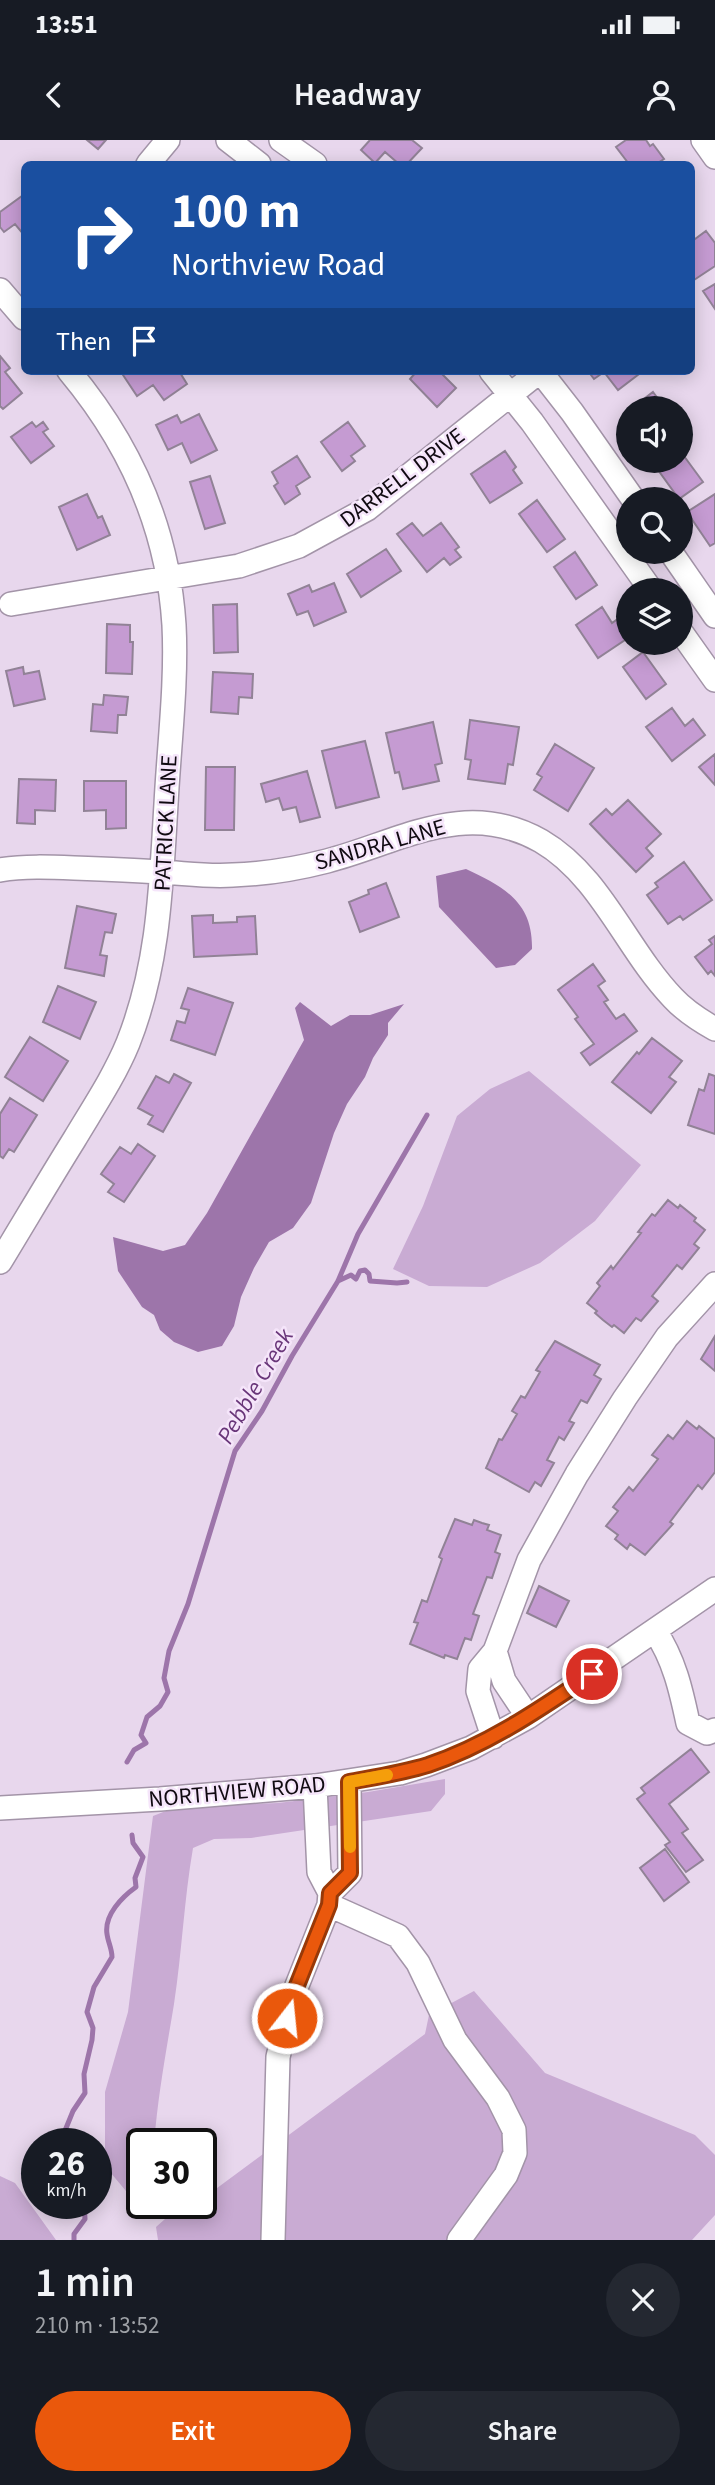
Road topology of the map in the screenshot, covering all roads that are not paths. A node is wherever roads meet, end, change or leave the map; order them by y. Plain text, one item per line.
1 (168, 140) edge
2 (228, 140) edge
3 (281, 140) edge
4 (703, 140) edge
5 (715, 157) edge
6 (150, 161) edge
7 (254, 161) edge
8 (311, 161) edge
9 (8, 295) edge
10 (21, 314) edge
11 (72, 375) edge
12 (494, 375) edge
13 (535, 375) edge
14 (543, 375) edge
15 (510, 394) junction
16 (620, 480) junction
17 (625, 487) edge
18 (590, 502) junction
19 (679, 564) edge
20 (169, 576) junction
21 (643, 578) edge
22 (11, 604) dead end
23 (715, 616) edge
24 (693, 649) edge
25 (715, 680) edge
26 (0, 870) edge
27 (162, 872) junction
28 (715, 1030) edge
29 (0, 1262) edge
30 (715, 1284) edge
31 (715, 1589) edge
32 (655, 1631) junction
33 (495, 1651) junction
34 (528, 1717) junction
35 (715, 1730) edge
36 (493, 1737) junction
37 (349, 1782) junction
38 (315, 1786) junction
39 (0, 1808) edge
40 (329, 1899) junction
41 (273, 2240) edge
42 (459, 2240) edge

1 - 6 street
2 - 7 street
3 - 8 street
4 - 5 street
9 - 10 street
11 - 20 street, PATRICK LANE
12 - 15 street
13 - 15 street, DARRELL DRIVE
14 - 16 street
15 - 18 street
15 - 20 street, DARRELL DRIVE
16 - 17 street
16 - 18 street
18 - 21 street
19 - 23 street
20 - 22 street, DARRELL DRIVE
20 - 27 street, PATRICK LANE
24 - 25 street
26 - 27 street, SANDRA LANE
27 - 28 street, SANDRA LANE
27 - 29 street, PATRICK LANE
30 - 33 street
31 - 32 street, NORTHVIEW ROAD
32 - 34 street, NORTHVIEW ROAD
32 - 35 street
33 - 34 street
33 - 36 street
34 - 36 street, NORTHVIEW ROAD
36 - 37 street, NORTHVIEW ROAD
37 - 38 street, NORTHVIEW ROAD
37 - 40 street
38 - 39 street, NORTHVIEW ROAD
38 - 40 street
40 - 41 street
40 - 42 street

